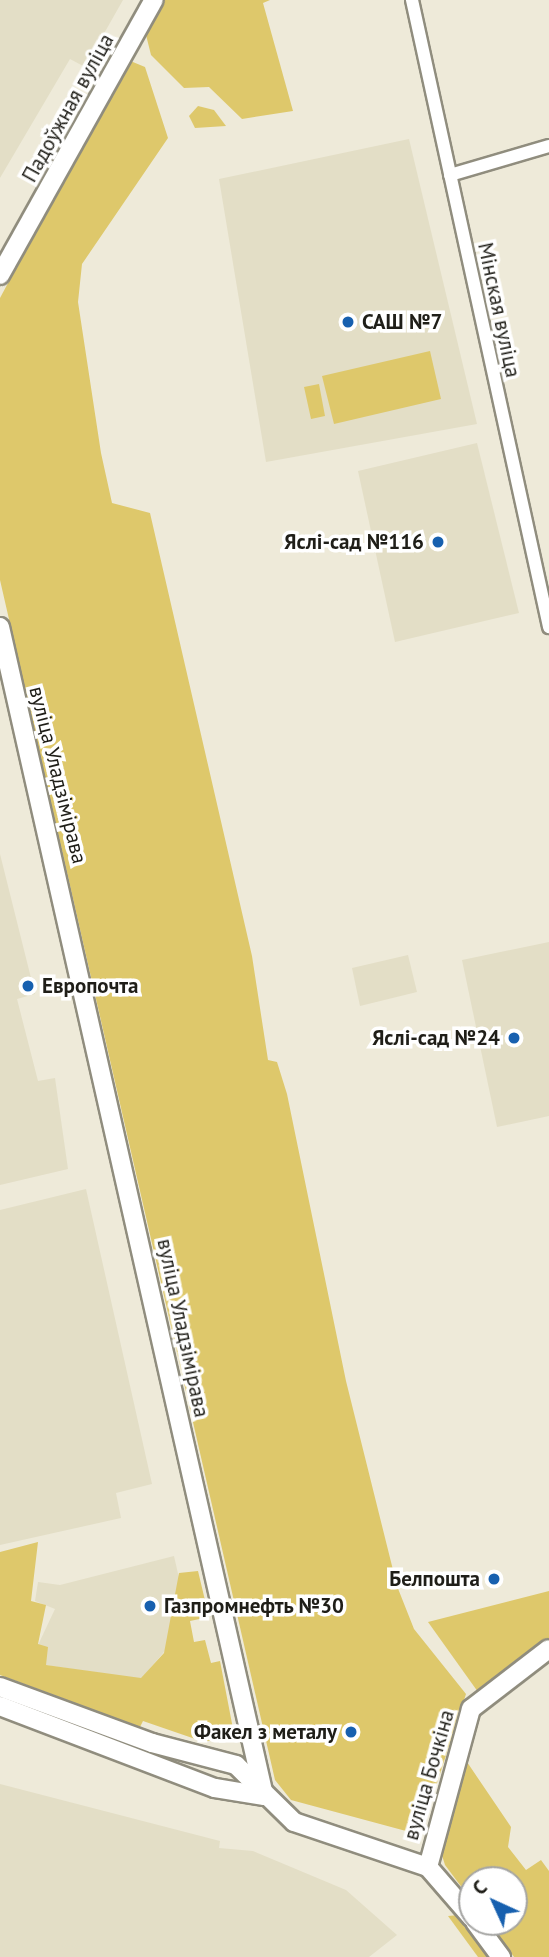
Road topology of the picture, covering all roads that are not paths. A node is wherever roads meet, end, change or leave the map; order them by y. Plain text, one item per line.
1 (154, 0) edge
2 (412, 0) edge
3 (549, 146) edge
4 (450, 174) junction
5 (0, 275) edge
6 (0, 627) edge
7 (549, 627) edge
8 (549, 1648) edge
9 (0, 1688) edge
10 (0, 1706) edge
11 (253, 1737) junction
12 (219, 1765) junction
13 (264, 1796) junction
14 (428, 1867) junction
15 (458, 1902) edge
16 (486, 1936) edge
17 (501, 1957) edge

1 - 5 main road, Падоўжная вуліца
2 - 4 street, Мінская вуліца
3 - 4 street
4 - 7 street, Мінская вуліца
6 - 11 main road, вуліца Уладзімірава
8 - 14 main road, вуліца Бочкіна
9 - 12 main road
10 - 13 main road
11 - 12 main road
11 - 13 main road, вуліца Уладзімірава
12 - 13 main road
13 - 14 main road
14 - 15 main road
16 - 17 main road

